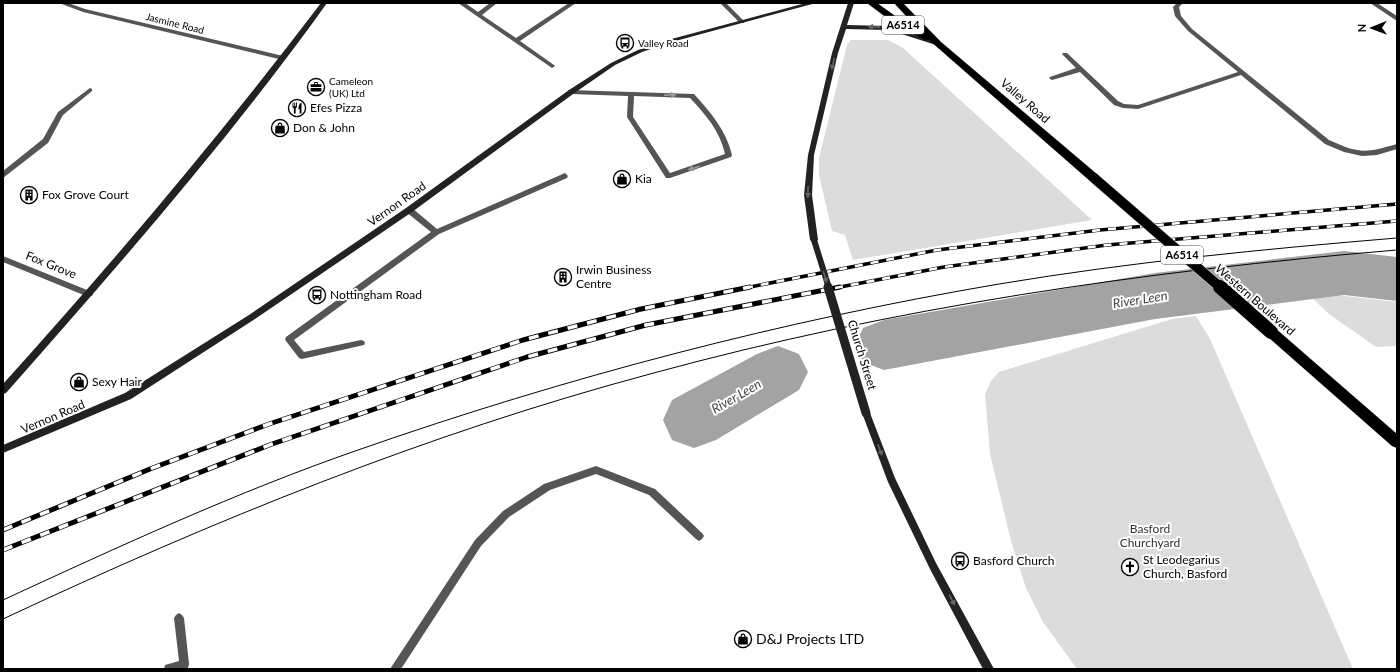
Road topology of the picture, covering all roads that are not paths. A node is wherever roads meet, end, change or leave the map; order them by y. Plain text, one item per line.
1 (62, 3) edge
2 (324, 3) edge
3 (461, 3) edge
4 (494, 3) edge
5 (573, 3) edge
6 (723, 3) edge
7 (813, 3) edge
8 (851, 3) edge
9 (871, 3) edge
10 (898, 3) edge
11 (1180, 3) edge
12 (1373, 3) edge
13 (478, 15) junction
14 (1397, 19) edge
15 (742, 22) junction
16 (844, 27) junction
17 (516, 41) junction
18 (938, 44) junction
19 (1065, 54) dead end
20 (283, 58) junction
21 (552, 66) dead end
22 (1080, 69) junction
23 (1242, 73) junction
24 (1052, 78) dead end
25 (90, 90) dead end
26 (571, 92) junction
27 (631, 95) junction
28 (1397, 146) edge
29 (3, 175) edge
30 (565, 176) dead end
31 (1094, 178) joint
32 (409, 210) junction
33 (436, 232) junction
34 (3, 259) edge
35 (89, 294) junction
36 (361, 343) dead end
37 (3, 390) edge
38 (1397, 442) edge
39 (3, 449) edge
40 (699, 536) dead end
41 (178, 618) dead end
42 (169, 669) edge
43 (395, 669) edge
44 (989, 669) edge

1 - 20 street, Jasmine Road
2 - 20 street
3 - 13 street
4 - 13 street
5 - 17 street
6 - 15 street
7 - 15 street, Vernon Road
8 - 16 street, Church Street
9 - 18 highway, Valley Road / A6514
10 - 18 highway, Valley Road / A6514
11 - 23 street
12 - 14 street
13 - 17 street
15 - 26 street, Vernon Road
18 -> 16 street
16 -> 44 street, Church Street, bridge
17 - 21 street
18 - 31 highway, Valley Road / A6514
19 - 22 street
20 - 35 street
22 - 23 street
22 - 24 street
23 - 28 street
25 - 29 street
26 - 27 street
26 - 32 street, Vernon Road
27 -> 27 street
30 - 33 street
31 - 38 highway, Western Boulevard / A6514, bridge
32 - 33 street
32 - 39 street, Vernon Road
33 - 36 street
34 - 35 street, Fox Grove
35 - 37 street
40 - 43 street
41 - 42 street

